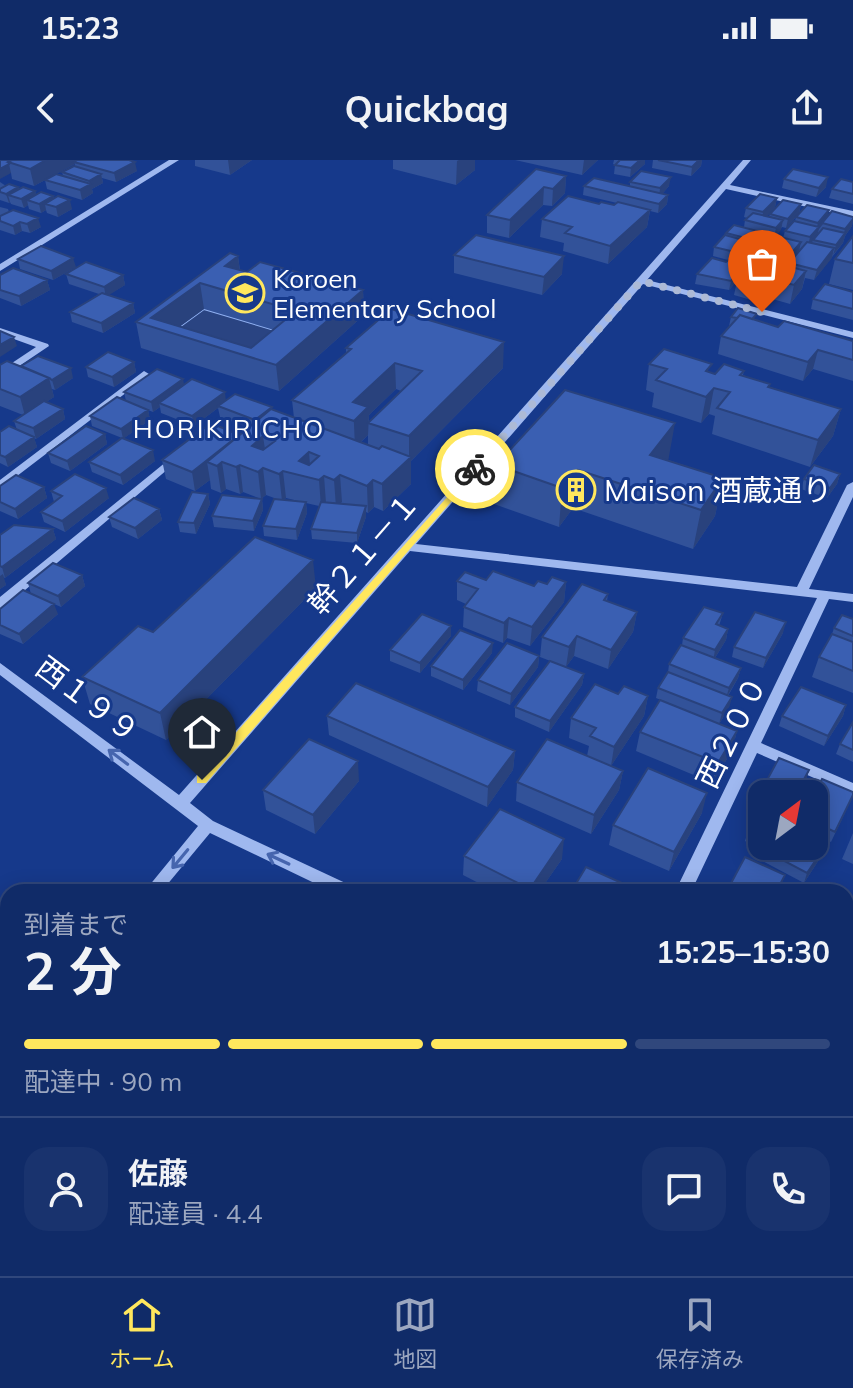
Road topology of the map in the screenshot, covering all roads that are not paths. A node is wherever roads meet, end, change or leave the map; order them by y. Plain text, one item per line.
1 (149, 160) edge
2 (747, 160) edge
3 (171, 162) edge
4 (725, 186) junction
5 (853, 214) edge
6 (0, 268) edge
7 (641, 281) junction
8 (0, 331) edge
9 (853, 335) edge
10 (144, 374) edge
11 (0, 376) edge
12 (192, 443) edge
13 (853, 485) edge
14 (0, 486) edge
15 (406, 547) junction
16 (801, 592) junction
17 (825, 595) junction
18 (853, 598) edge
19 (0, 604) edge
20 (0, 668) edge
21 (753, 745) junction
22 (853, 789) edge
23 (181, 803) junction
24 (208, 825) junction
25 (159, 884) edge
26 (331, 884) edge
27 (687, 884) edge

1 - 3 street
2 - 4 street, 幹２１－１
3 - 6 street
4 - 5 street
4 - 7 street, 幹２１－１
7 - 9 street
7 - 15 street, 幹２１－１
8 - 11 street
10 - 14 street
12 - 19 street
13 - 16 street
15 - 16 street
15 - 23 street, 幹２１－１
16 - 17 street
17 - 18 street
17 - 21 street, 西２００
23 -> 20 street, 西１９９
21 - 22 street
21 - 27 street, 西２００
23 - 24 street, 西１９９
24 -> 25 street
26 -> 24 street

